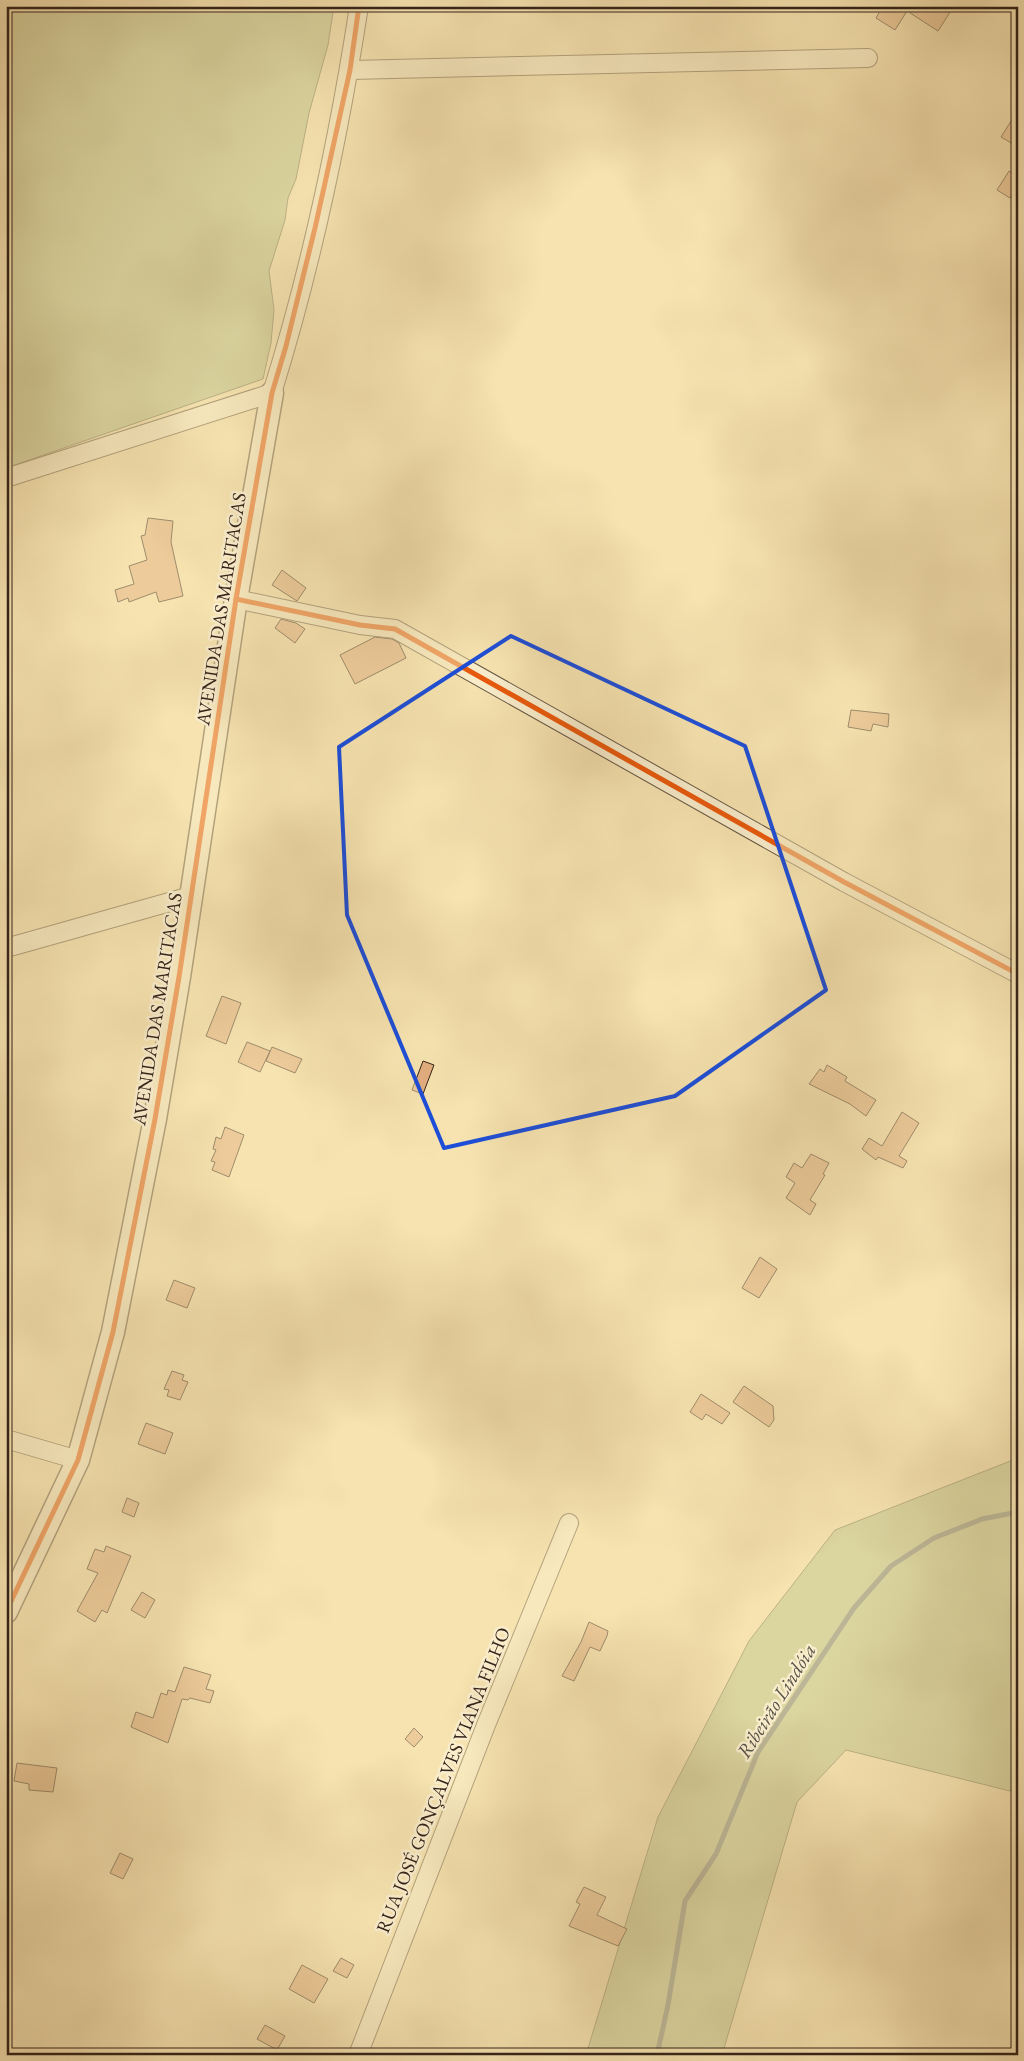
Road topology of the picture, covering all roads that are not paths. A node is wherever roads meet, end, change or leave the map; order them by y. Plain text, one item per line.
1 (360, 6) edge
2 (868, 58) dead end
3 (350, 70) junction
4 (272, 393) junction
5 (6, 478) edge
6 (236, 599) junction
7 (190, 896) junction
8 (6, 948) edge
9 (1018, 974) edge
10 (6, 1439) edge
11 (78, 1460) junction
12 (569, 1523) dead end
13 (6, 1612) edge
14 (358, 2055) edge

1 - 3 street
2 - 3 street
3 - 4 street
4 - 5 street
4 - 6 street, AVENIDA DAS MARITACAS
6 - 7 street, AVENIDA DAS MARITACAS
6 - 9 street
7 - 8 street
7 - 11 street, AVENIDA DAS MARITACAS
10 - 11 street
11 - 13 street, AVENIDA DAS MARITACAS
12 - 14 street, RUA JOSÉ GONÇALVES VIANA FILHO

